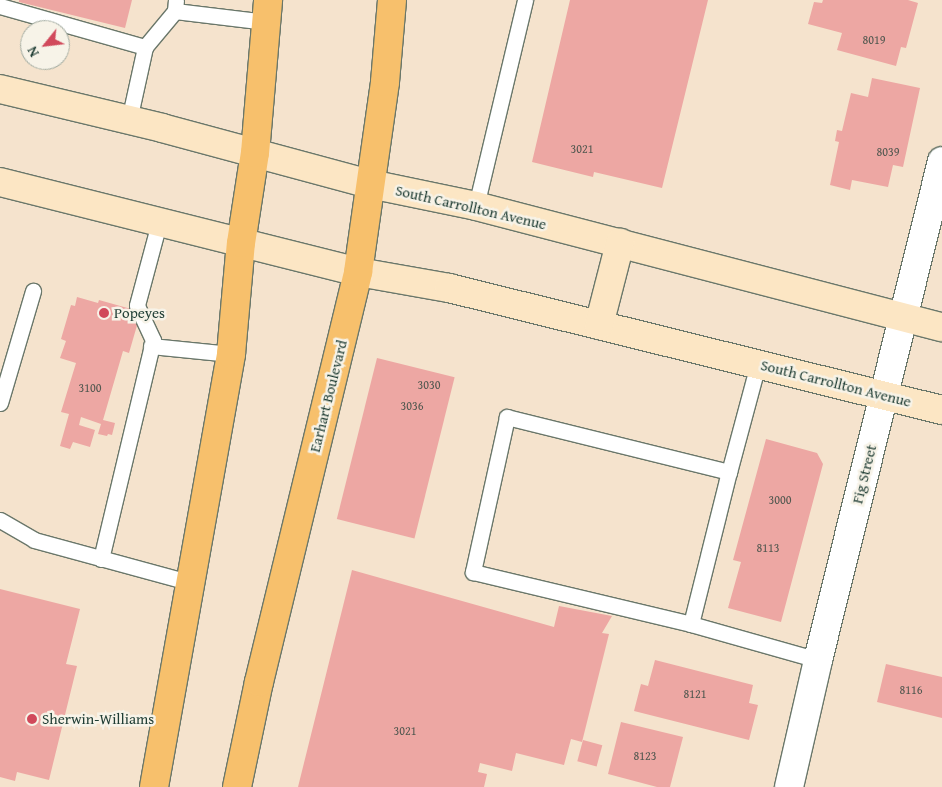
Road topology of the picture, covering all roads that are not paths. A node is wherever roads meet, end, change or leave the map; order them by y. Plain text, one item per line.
1 (392, 0) edge
2 (525, 0) edge
3 (175, 5) edge
4 (0, 6) edge
5 (267, 11) edge
6 (145, 47) junction
7 (0, 89) edge
8 (129, 120) junction
9 (255, 153) junction
10 (942, 161) edge
11 (0, 182) edge
12 (370, 184) junction
13 (476, 206) junction
14 (159, 223) junction
15 (241, 243) junction
16 (620, 243) junction
17 (358, 272) junction
18 (33, 291) dead end
19 (903, 317) junction
20 (599, 325) junction
21 (942, 327) edge
22 (151, 346) junction
23 (231, 354) junction
24 (758, 364) junction
25 (884, 395) junction
26 (0, 402) edge
27 (942, 410) edge
28 (729, 472) junction
29 (0, 520) edge
30 (101, 559) junction
31 (189, 582) junction
32 (691, 624) junction
33 (818, 660) junction
34 (154, 787) edge
35 (237, 787) edge
36 (789, 787) edge

1 - 12 main road, Earhart Boulevard
2 - 13 lane
3 - 5 lane
3 - 6 lane
4 - 6 lane
5 - 9 main road
6 - 8 lane
7 - 8 main road, South Carrollton Avenue
8 - 9 main road, South Carrollton Avenue
9 - 12 main road, South Carrollton Avenue
9 - 15 main road
10 - 19 street, Fig Street
11 - 14 main road, South Carrollton Avenue
12 - 13 main road, South Carrollton Avenue
12 - 17 main road, Earhart Boulevard
13 - 16 main road, South Carrollton Avenue
14 - 15 main road, South Carrollton Avenue
14 - 22 lane
15 - 17 main road, South Carrollton Avenue
15 - 23 main road
16 - 19 main road, South Carrollton Avenue
16 - 20 main road
17 - 20 main road, South Carrollton Avenue
17 - 35 main road, Earhart Boulevard
18 - 26 lane
19 - 21 main road, South Carrollton Avenue
19 - 25 street, Fig Street
20 - 24 main road, South Carrollton Avenue
22 - 23 lane
22 - 30 lane
23 - 31 main road
24 - 25 main road, South Carrollton Avenue
24 - 28 lane
25 - 27 main road, South Carrollton Avenue
25 - 33 street, Fig Street
28 - 32 lane
28 - 32 lane
29 - 30 lane
30 - 31 lane
31 - 34 main road
32 - 33 lane
33 - 36 street, Fig Street

